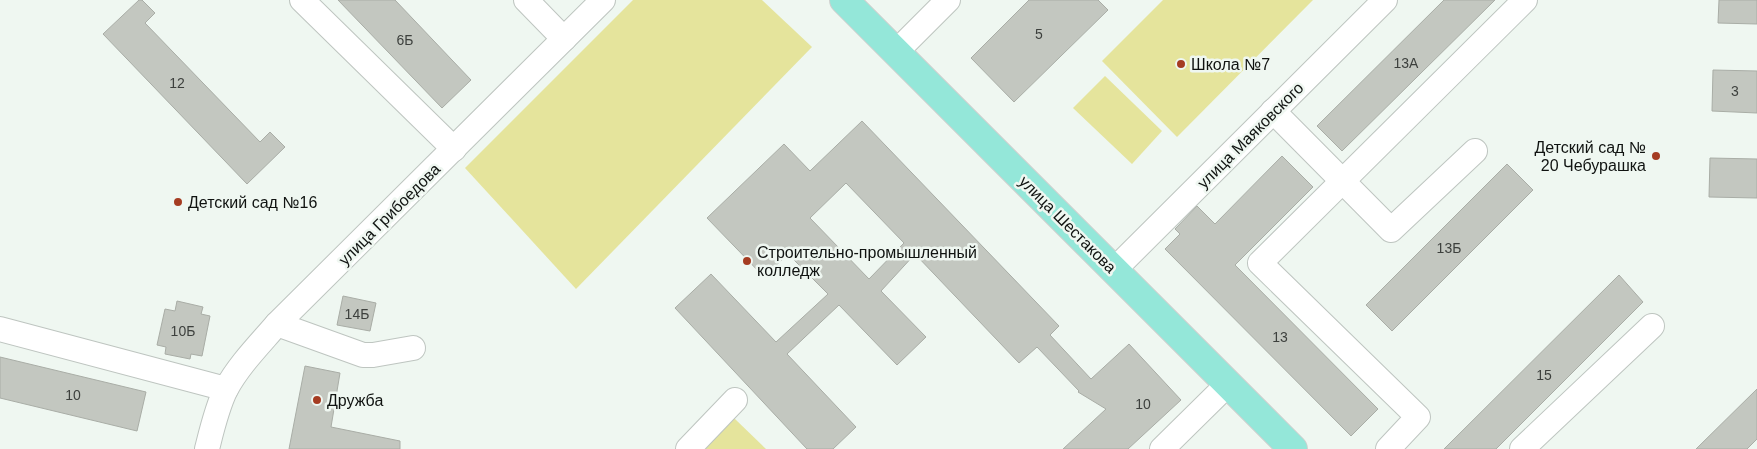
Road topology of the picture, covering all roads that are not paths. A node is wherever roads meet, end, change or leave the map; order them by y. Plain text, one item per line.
1 (302, 0) edge
2 (526, 0) edge
3 (603, 0) edge
4 (844, 0) edge
5 (948, 0) edge
6 (1385, 0) edge
7 (1525, 0) edge
8 (564, 39) junction
9 (896, 52) junction
10 (1274, 111) junction
11 (454, 149) junction
12 (1475, 151) dead end
13 (1343, 180) junction
14 (1114, 270) junction
15 (277, 324) junction
16 (1652, 326) dead end
17 (0, 329) edge
18 (413, 348) dead end
19 (1228, 384) junction
20 (226, 389) junction
21 (735, 400) dead end
22 (207, 449) edge
23 (688, 449) edge
24 (1162, 449) edge
25 (1293, 449) edge
26 (1388, 449) edge
27 (1522, 449) edge

1 - 11 street
2 - 8 street
3 - 8 street, улица Грибоедова
4 - 9 main road, улица Шестакова
5 - 9 street
6 - 10 street, улица Маяковского
7 - 13 street
8 - 11 street, улица Грибоедова
9 - 14 main road, улица Шестакова
10 - 13 street
10 - 14 street, улица Маяковского
11 - 15 street, улица Грибоедова
12 - 13 street
13 - 26 street
14 - 19 main road, улица Шестакова
15 - 18 street
15 - 20 street, улица Грибоедова
16 - 27 street
17 - 20 street
19 - 24 street
19 - 25 main road, улица Шестакова
20 - 22 street, улица Грибоедова
21 - 23 street

